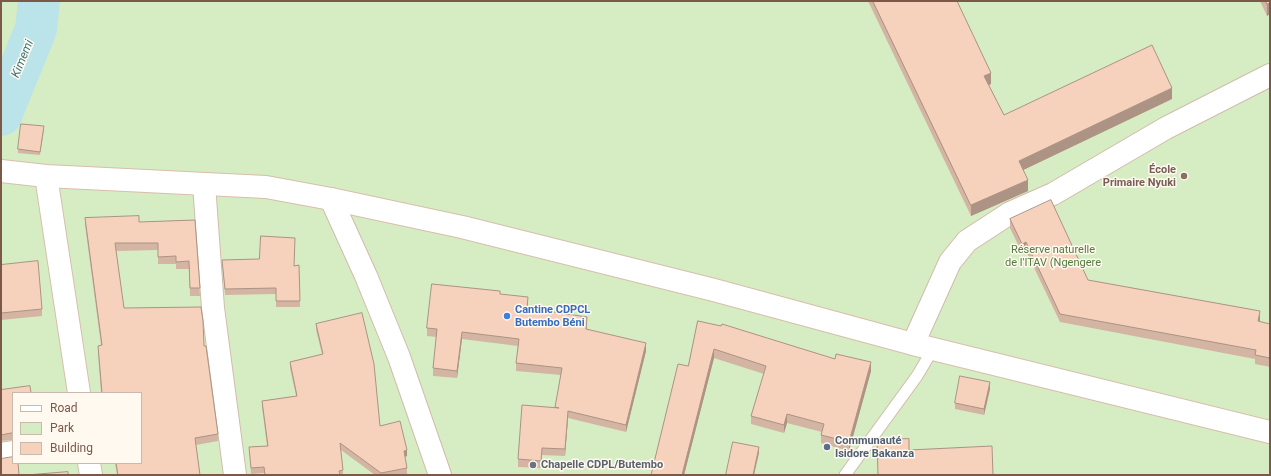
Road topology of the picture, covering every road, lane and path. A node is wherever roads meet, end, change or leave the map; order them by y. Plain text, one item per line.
1 (1270, 75) edge
2 (2, 171) edge
3 (46, 176) junction
4 (204, 184) junction
5 (331, 199) junction
6 (923, 347) junction
7 (79, 392) edge
8 (1270, 432) edge
9 (12, 452) edge
10 (1, 454) edge
11 (89, 464) edge
12 (91, 475) edge
13 (235, 475) edge
14 (440, 475) edge
15 (846, 475) edge

1 - 6 street
2 - 3 street
3 - 4 street
3 - 7 street
4 - 5 street
4 - 13 street
5 - 6 street
5 - 14 street
6 - 8 street
6 - 15 lane
9 - 10 street
11 - 12 street

